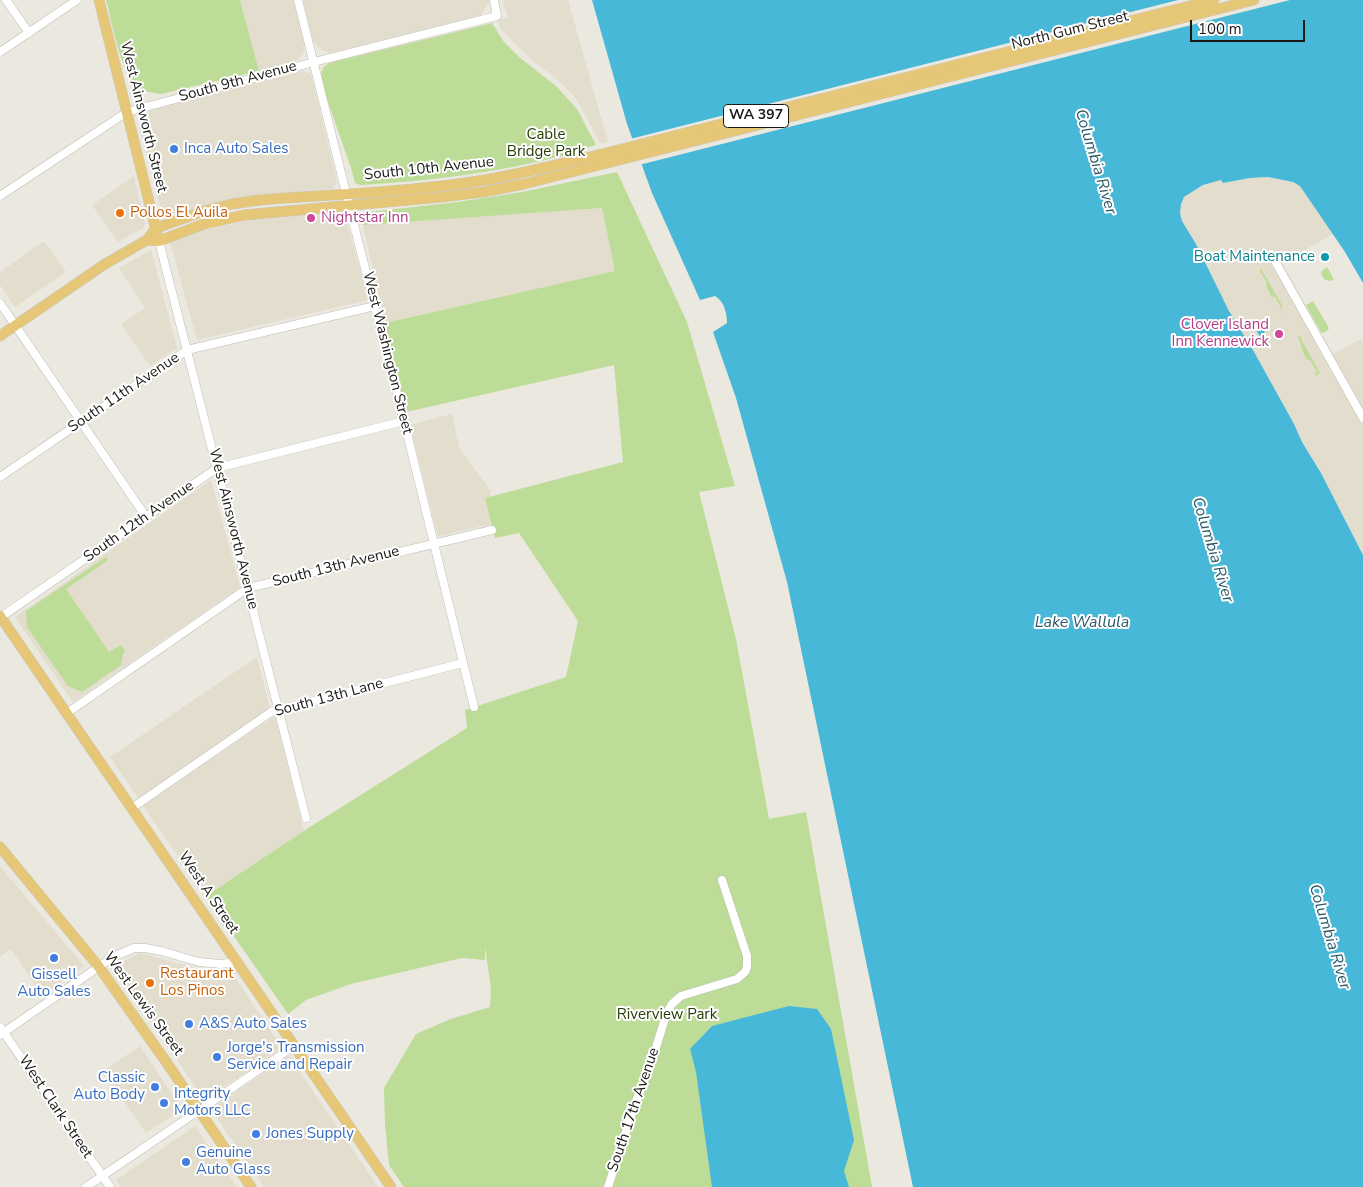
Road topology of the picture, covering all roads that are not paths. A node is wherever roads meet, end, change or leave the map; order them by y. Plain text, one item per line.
1 (6, 0) edge
2 (77, 0) edge
3 (99, 0) edge
4 (298, 0) edge
5 (494, 0) edge
6 (1214, 0) edge
7 (1254, 0) edge
8 (29, 33) junction
9 (0, 52) edge
10 (314, 62) junction
11 (923, 78) junction
12 (127, 112) junction
13 (591, 162) junction
14 (346, 193) junction
15 (0, 196) edge
16 (350, 206) junction
17 (156, 228) junction
18 (147, 240) junction
19 (159, 241) junction
20 (1270, 254) dead end
21 (0, 303) edge
22 (375, 306) junction
23 (15, 325) junction
24 (0, 336) edge
25 (187, 350) junction
26 (1363, 418) edge
27 (404, 421) junction
28 (81, 422) junction
29 (217, 468) junction
30 (0, 477) edge
31 (146, 517) junction
32 (492, 530) dead end
33 (434, 543) junction
34 (248, 588) junction
35 (1, 616) edge
36 (463, 663) junction
37 (474, 707) dead end
38 (278, 710) junction
39 (67, 713) junction
40 (132, 808) junction
41 (306, 818) dead end
42 (0, 847) edge
43 (722, 880) dead end
44 (237, 962) junction
45 (99, 967) junction
46 (1, 1031) edge
47 (294, 1046) junction
48 (199, 1110) junction
49 (102, 1176) junction
50 (86, 1187) edge
51 (110, 1187) edge
52 (252, 1187) edge
53 (391, 1187) edge
54 (608, 1187) edge

1 - 8 street
2 - 8 street
3 - 12 main road, West Ainsworth Street
4 - 10 street, West Washington Street
5 - 10 street, South 9th Avenue
6 - 11 main road, North Gum Street / WA 397
7 - 11 main road, North Gum Street / WA 397
8 - 9 street
10 - 12 street, South 9th Avenue
10 - 14 street, West Washington Street
11 - 13 main road, South 10th Avenue / WA 397
12 - 15 street, South 9th Avenue
12 - 17 main road, West Ainsworth Street
13 - 14 main road, South 10th Avenue / WA 397
13 - 16 main road, South 10th Avenue / WA 397
14 - 16 street, West Washington Street
14 - 17 main road, South 10th Avenue / WA 397
16 - 19 main road, South 10th Avenue / WA 397
16 - 22 street, West Washington Street
17 - 18 main road
17 - 19 main road, West Ainsworth Street
18 - 19 main road, South 10th Avenue
18 - 23 main road
19 - 25 street, West Ainsworth Avenue
20 - 26 street
21 - 23 street
22 - 25 street, South 11th Avenue
22 - 27 street, West Washington Street
23 - 24 main road
23 - 28 street
25 - 28 street, South 11th Avenue
25 - 29 street, West Ainsworth Avenue
27 - 29 street, South 12th Avenue
27 - 33 street, West Washington Street
28 - 30 street, South 11th Avenue
28 - 31 street
29 - 31 street, South 12th Avenue
29 - 34 street, West Ainsworth Avenue
31 - 35 street, South 12th Avenue
32 - 33 street, South 13th Avenue
33 - 34 street, South 13th Avenue
33 - 36 street, West Washington Street
34 - 38 street, West Ainsworth Avenue
34 - 39 street, South 13th Avenue
35 - 39 main road, West A Street
36 - 37 street, West Washington Street
36 - 38 street, South 13th Lane
38 - 40 street, South 13th Lane
38 - 41 street, West Ainsworth Avenue
39 - 40 main road, West A Street
40 - 44 main road, West A Street
42 - 45 main road, West Lewis Street
43 - 54 street, South 17th Avenue
44 - 45 street
44 - 47 main road, West A Street
45 - 46 street
45 - 48 main road, West Lewis Street
46 - 49 street, West Clark Street
47 - 48 street
47 - 53 main road, West A Street
48 - 49 street
48 - 52 main road, West Lewis Street
49 - 50 street
49 - 51 street, West Clark Street

